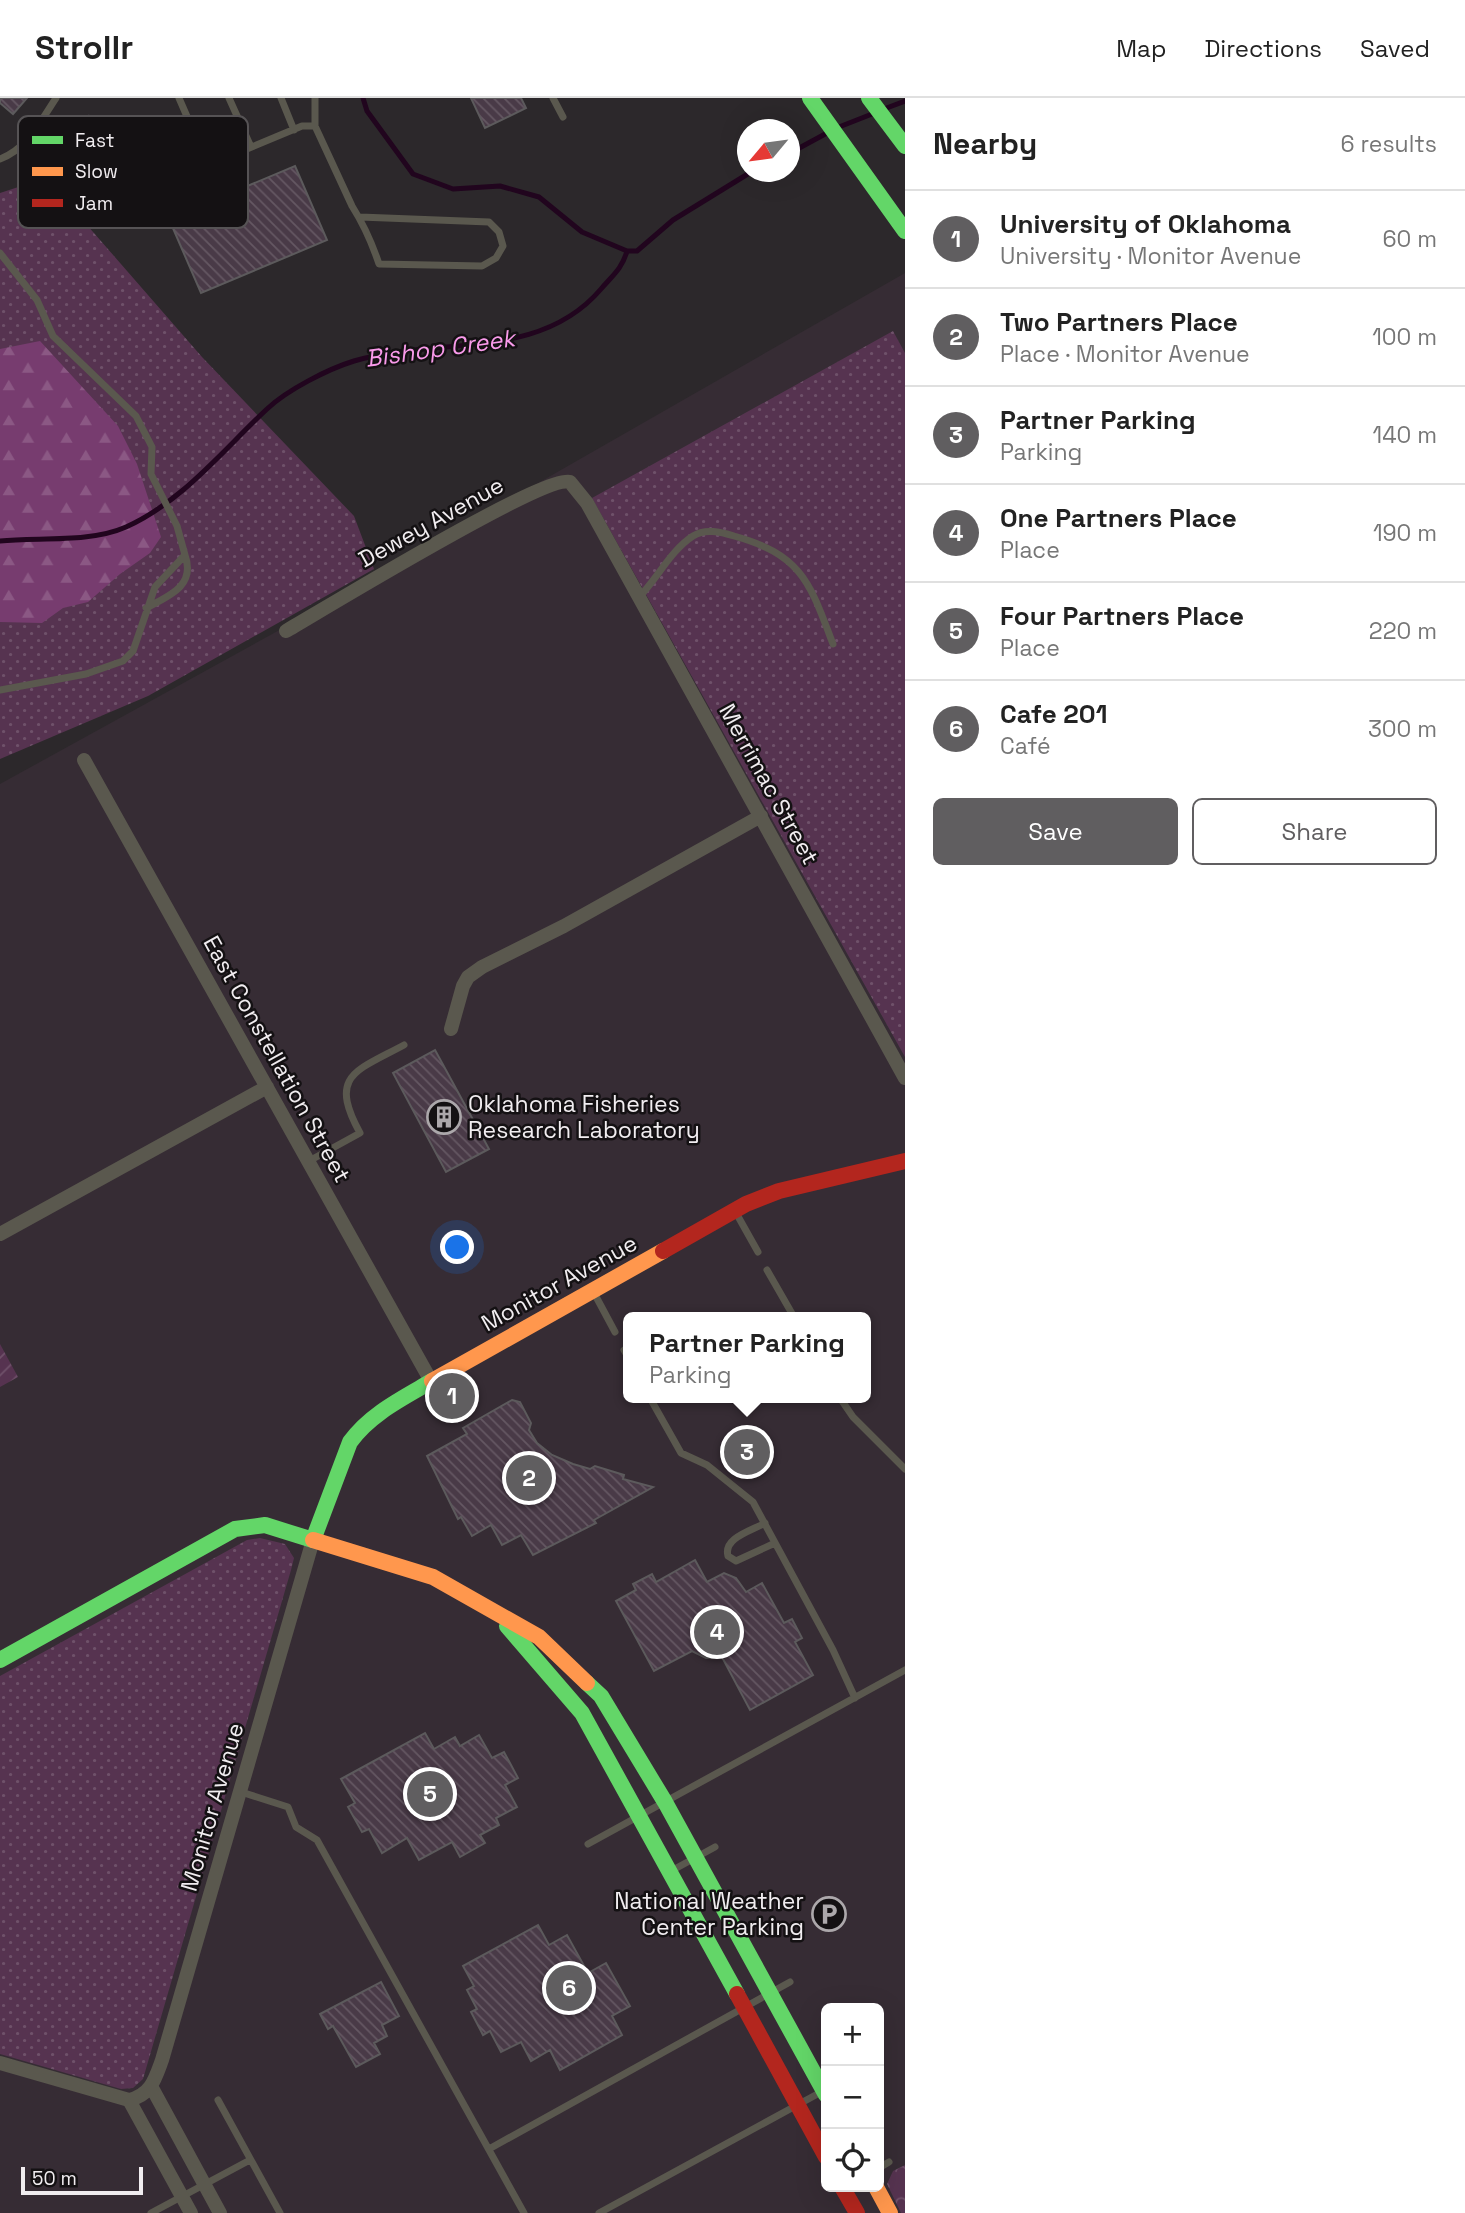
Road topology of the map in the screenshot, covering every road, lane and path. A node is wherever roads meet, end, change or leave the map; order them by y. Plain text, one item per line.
1 (56, 98) edge
2 (179, 98) edge
3 (229, 98) edge
4 (281, 98) edge
5 (315, 98) edge
6 (553, 98) edge
7 (810, 98) edge
8 (869, 98) edge
9 (44, 116) edge
10 (187, 116) edge
11 (237, 116) edge
12 (563, 117) dead end
13 (315, 126) junction
14 (294, 130) junction
15 (248, 141) edge
16 (905, 146) edge
17 (251, 148) junction
18 (248, 149) edge
19 (18, 150) edge
20 (0, 159) edge
21 (360, 217) junction
22 (905, 231) edge
23 (0, 253) edge
24 (591, 513) joint
25 (185, 555) junction
26 (639, 597) junction
27 (146, 608) junction
28 (286, 631) dead end
29 (833, 645) dead end
30 (0, 690) edge
31 (84, 760) dead end
32 (761, 816) junction
33 (451, 1028) dead end
34 (404, 1045) dead end
35 (905, 1078) edge
36 (267, 1087) junction
37 (905, 1161) edge
38 (308, 1162) junction
39 (735, 1210) junction
40 (0, 1234) edge
41 (758, 1252) dead end
42 (767, 1270) dead end
43 (592, 1290) junction
44 (791, 1312) edge
45 (615, 1332) dead end
46 (430, 1381) junction
47 (653, 1403) edge
48 (843, 1403) edge
49 (905, 1455) edge
50 (898, 1462) junction
51 (905, 1469) edge
52 (765, 1523) junction
53 (313, 1540) junction
54 (775, 1543) junction
55 (501, 1618) junction
56 (0, 1660) edge
57 (905, 1670) edge
58 (855, 1698) junction
59 (617, 1720) junction
60 (594, 1733) junction
61 (241, 1792) junction
62 (665, 1802) junction
63 (640, 1815) junction
64 (588, 1844) dead end
65 (716, 1847) dead end
66 (696, 1858) junction
67 (671, 1871) junction
68 (790, 1982) dead end
69 (770, 1993) junction
70 (744, 2007) junction
71 (0, 2063) edge
72 (151, 2086) junction
73 (821, 2086) edge
74 (821, 2095) edge
75 (129, 2100) junction
76 (218, 2100) dead end
77 (798, 2105) junction
78 (821, 2148) edge
79 (489, 2149) junction
80 (250, 2160) junction
81 (889, 2162) dead end
82 (884, 2165) edge
83 (205, 2185) junction
84 (846, 2192) edge
85 (879, 2192) edge
86 (182, 2197) junction
87 (151, 2213) edge
88 (191, 2213) edge
89 (220, 2213) edge
90 (280, 2213) edge
91 (524, 2213) edge
92 (599, 2213) edge
93 (857, 2213) edge
94 (890, 2213) edge

1 - 9 lane
2 - 10 lane
3 - 11 lane
4 - 14 lane
5 - 13 lane
6 - 12 lane
7 - 22 main road
8 - 16 main road
13 - 14 lane
13 - 21 lane
14 - 17 lane
15 - 17 lane
17 - 18 lane
19 - 20 lane
21 - 21 lane
23 - 25 lane
24 - 26 street, Merrimac Street
24 - 28 street, Dewey Avenue
25 - 27 lane
25 - 27 lane
26 - 29 lane
26 - 32 street, Merrimac Street
27 - 30 lane
31 - 36 street, East Constellation Street
32 - 33 street
32 - 35 street, Merrimac Street
34 - 38 lane
36 - 38 street, East Constellation Street
36 - 40 street
37 - 39 main road, Monitor Avenue
38 - 46 street, East Constellation Street
39 - 41 lane
39 - 43 main road, Monitor Avenue
42 - 44 lane
43 - 45 lane
43 - 46 main road, Monitor Avenue
46 - 53 main road, Monitor Avenue
47 - 52 lane
48 - 50 lane
49 - 50 lane
50 - 51 lane
52 - 54 lane
52 - 54 lane
53 - 55 main road
53 - 56 main road
53 - 61 street, Monitor Avenue
54 - 58 lane
55 - 59 main road
55 - 60 main road
57 - 58 lane
58 - 62 lane
59 - 60 lane
59 - 62 main road
60 - 63 main road
61 - 72 street, Monitor Avenue
61 - 79 lane
62 - 63 lane
62 - 66 main road
63 - 64 lane
63 - 67 main road
65 - 66 lane
66 - 67 lane
66 - 69 main road
67 - 70 main road
68 - 69 lane
69 - 70 lane
69 - 73 main road
70 - 77 main road
70 - 79 lane
71 - 75 street
72 - 75 street
72 - 83 street
74 - 77 lane
75 - 86 street
76 - 80 lane
77 - 78 main road
77 - 92 lane
79 - 91 lane
80 - 83 lane
80 - 90 lane
81 - 82 lane
83 - 86 lane
83 - 89 street
84 - 93 main road
85 - 94 main road
86 - 87 lane
86 - 88 street

